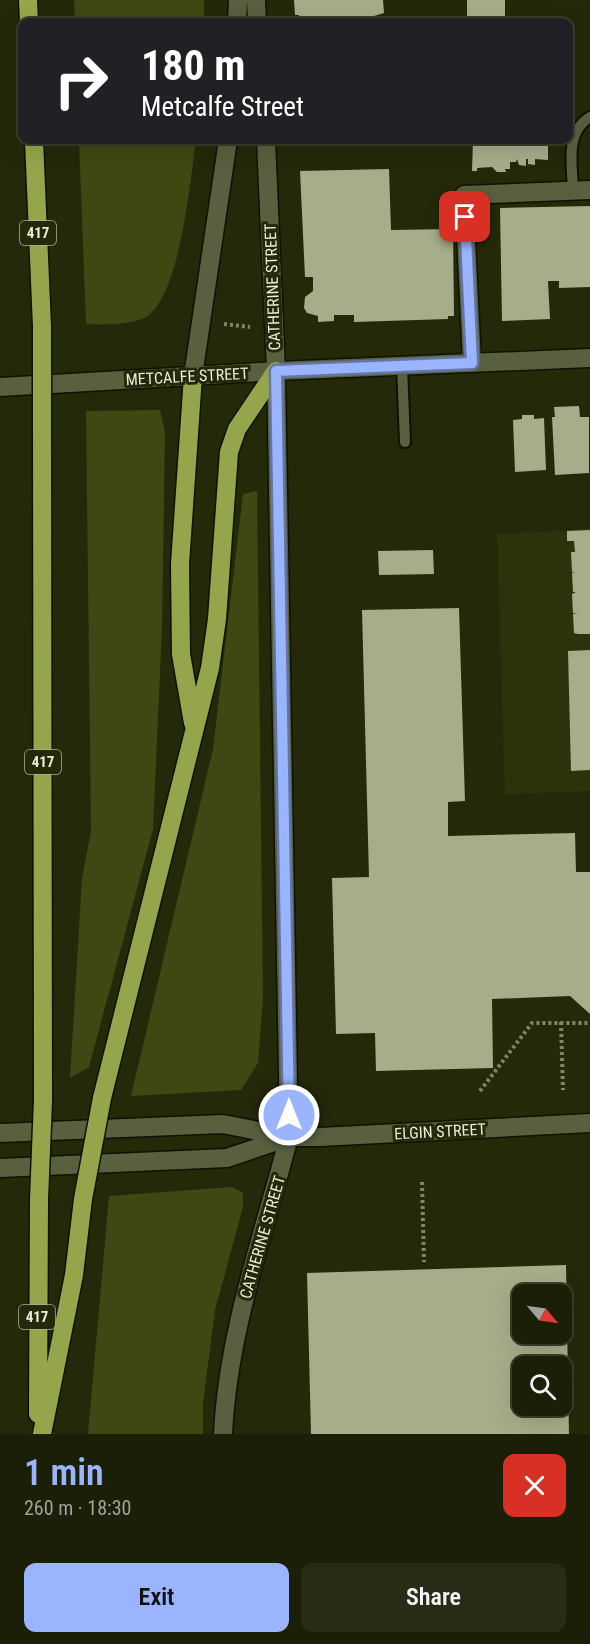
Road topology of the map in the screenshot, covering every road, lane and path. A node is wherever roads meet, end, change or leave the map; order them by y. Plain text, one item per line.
1 (28, 0) edge
2 (238, 0) edge
3 (256, 0) edge
4 (29, 18) edge
5 (237, 18) edge
6 (257, 18) edge
7 (590, 117) edge
8 (34, 144) edge
9 (227, 144) edge
10 (266, 144) edge
11 (582, 190) edge
12 (224, 324) dead end
13 (254, 328) dead end
14 (590, 358) edge
15 (472, 363) junction
16 (402, 366) junction
17 (276, 371) junction
18 (193, 376) junction
19 (6, 384) edge
20 (405, 442) dead end
21 (194, 728) junction
22 (561, 1022) junction
23 (590, 1023) edge
24 (563, 1090) dead end
25 (480, 1091) dead end
26 (590, 1123) edge
27 (0, 1133) edge
28 (289, 1137) junction
29 (0, 1168) edge
30 (422, 1182) dead end
31 (424, 1262) dead end
32 (40, 1434) edge
33 (223, 1434) edge

1 - 4 highway
2 - 5 main road
3 - 6 main road
7 - 11 lane
8 - 32 highway, 417, bridge
9 - 18 main road
10 - 17 main road, CATHERINE STREET
11 - 15 main road
12 - 13 path
14 - 15 main road, METCALFE STREET
15 - 16 main road, METCALFE STREET
16 - 17 main road, METCALFE STREET
16 - 20 lane
17 - 18 main road, METCALFE STREET
17 - 21 highway
17 - 28 main road, CATHERINE STREET
18 - 19 main road, METCALFE STREET
18 - 21 highway
21 - 32 highway, bridge
22 - 23 path
22 - 24 path
22 - 25 path
26 - 28 main road, ELGIN STREET
27 - 28 main road, ELGIN STREET
28 - 29 main road, ELGIN STREET
28 - 33 main road, CATHERINE STREET
30 - 31 path

